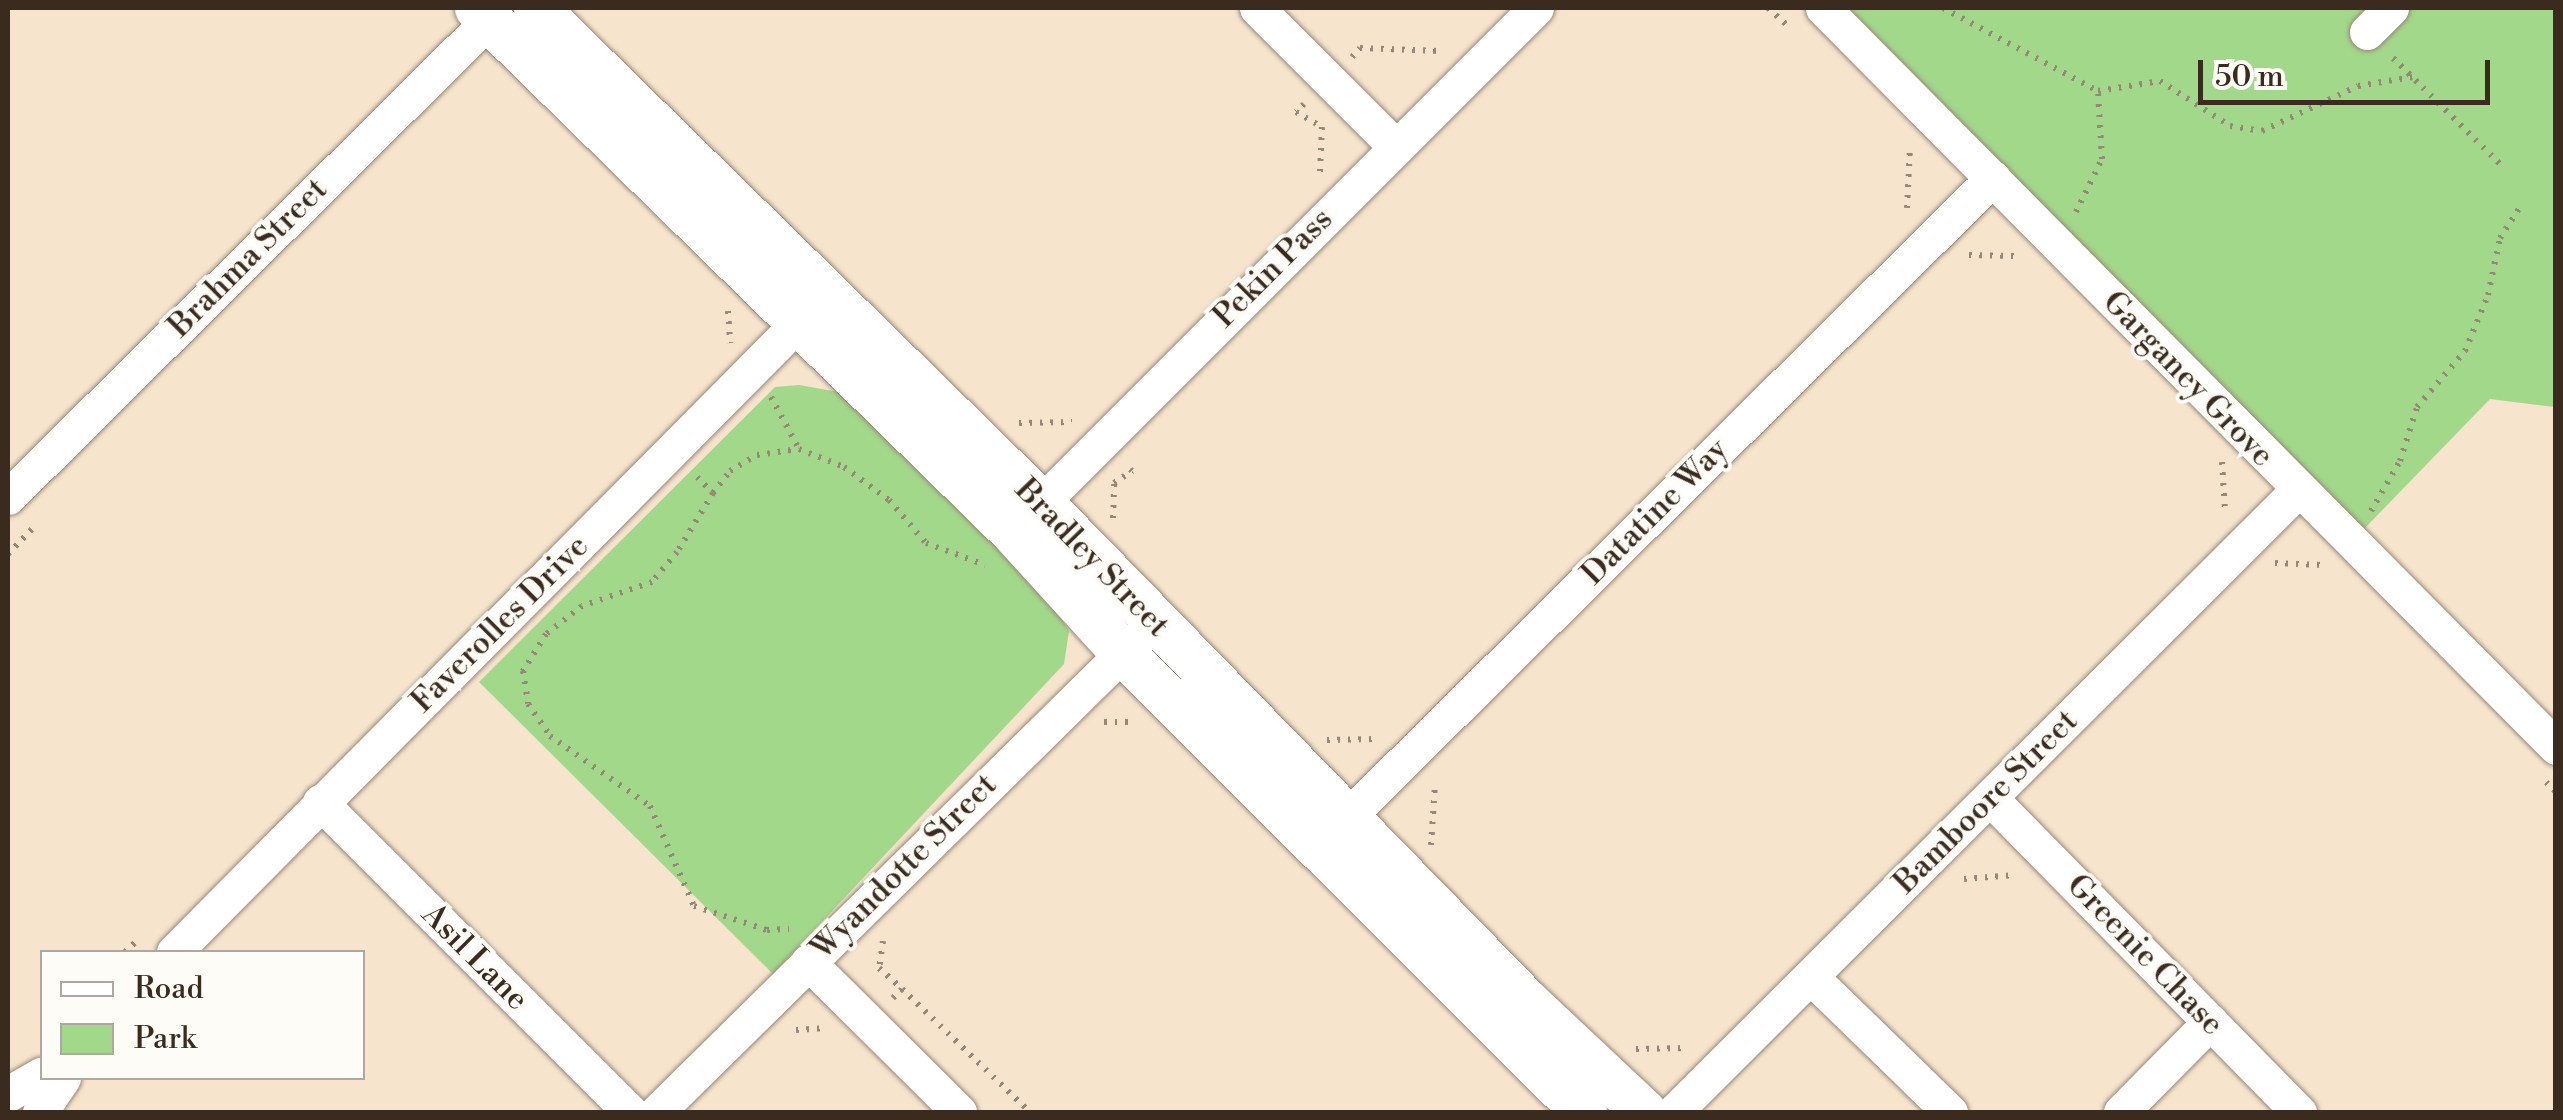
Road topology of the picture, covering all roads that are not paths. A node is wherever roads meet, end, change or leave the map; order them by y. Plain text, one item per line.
1 (536, 8) edge
2 (1257, 8) edge
3 (1536, 8) edge
4 (1823, 8) edge
5 (483, 14) edge
6 (1395, 146) junction
7 (1993, 178) junction
8 (812, 309) junction
9 (2297, 491) junction
10 (8, 496) edge
11 (1018, 535) junction
12 (1138, 638) junction
13 (2556, 747) edge
14 (1990, 798) junction
15 (320, 802) junction
16 (1334, 831) junction
17 (804, 945) junction
18 (176, 950) edge
19 (1811, 977) junction
20 (2210, 1022) junction
21 (40, 1075) edge
22 (62, 1080) edge
23 (8, 1094) edge
24 (40, 1112) edge
25 (630, 1112) edge
26 (657, 1112) edge
27 (959, 1112) edge
28 (1584, 1112) edge
29 (1644, 1112) edge
30 (1674, 1112) edge
31 (1950, 1112) edge
32 (2121, 1112) edge
33 (2299, 1112) edge

1 - 8 street, Bradley Street
2 - 6 street
3 - 6 street, Pekin Pass
4 - 7 street, Garganey Grove
5 - 8 street, Bradley Street
5 - 10 street, Brahma Street
6 - 11 street, Pekin Pass
7 - 9 street, Garganey Grove
7 - 16 street, Datatine Way
8 - 11 street, Bradley Street
8 - 15 street, Faverolles Drive
9 - 13 street, Garganey Grove
9 - 14 street, Bamboore Street
11 - 12 street, Bradley Street
12 - 16 street, Bradley Street
12 - 16 street, Bradley Street
12 - 17 street, Wyandotte Street
14 - 19 street, Bamboore Street
14 - 20 street, Greenie Chase
15 - 18 street, Faverolles Drive
15 - 25 street, Asil Lane
16 - 28 street, Bradley Street
16 - 29 street, Bradley Street
17 - 26 street, Wyandotte Street
17 - 27 street
19 - 30 street, Bamboore Street
19 - 31 street
20 - 32 street
20 - 33 street, Greenie Chase
21 - 23 street
22 - 24 street

